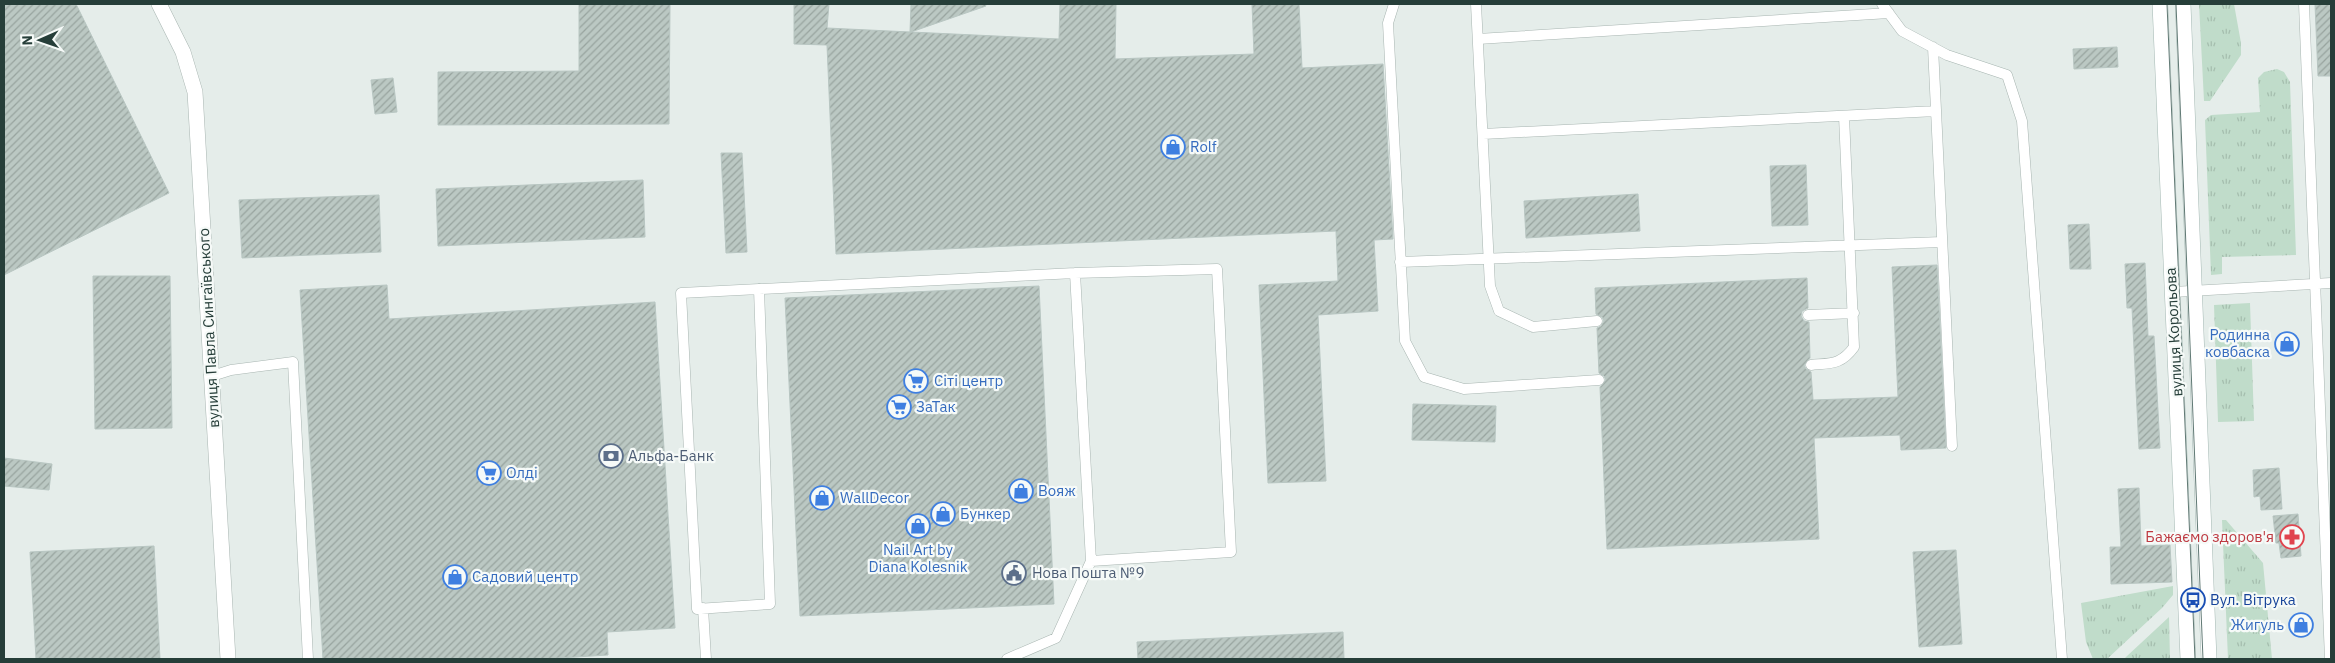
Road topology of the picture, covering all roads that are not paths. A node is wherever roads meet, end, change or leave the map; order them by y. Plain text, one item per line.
1 (159, 4) edge
2 (1394, 4) edge
3 (1476, 4) edge
4 (1882, 4) edge
5 (2160, 4) edge
6 (2183, 4) edge
7 (2304, 4) edge
8 (1889, 13) junction
9 (1478, 39) junction
10 (1933, 47) junction
11 (1936, 111) junction
12 (1844, 116) junction
13 (1483, 134) junction
14 (1942, 242) junction
15 (1850, 246) junction
16 (1489, 259) junction
17 (1400, 262) junction
18 (1075, 273) junction
19 (2331, 283) edge
20 (2314, 284) junction
21 (759, 289) junction
22 (2194, 290) junction
23 (2172, 292) junction
24 (1854, 313) junction
25 (1808, 315) dead end
26 (1597, 321) dead end
27 (1811, 365) dead end
28 (212, 376) junction
29 (1599, 380) dead end
30 (1952, 446) dead end
31 (1090, 561) junction
32 (703, 608) junction
33 (2330, 623) edge
34 (228, 659) edge
35 (308, 659) edge
36 (706, 659) edge
37 (1007, 659) edge
38 (2062, 659) edge
39 (2188, 659) edge
40 (2209, 659) edge
41 (2330, 659) edge

1 - 28 main road, вулиця Павла Сингаївського
2 - 17 lane
3 - 9 lane
4 - 8 lane
5 - 23 main road, вулиця Корольова
6 - 22 main road, вулиця Корольова
7 - 20 lane
8 - 9 lane
8 - 10 lane
9 - 13 lane
10 - 11 lane
10 - 38 lane
11 - 12 lane
11 - 14 lane
12 - 13 lane
12 - 15 lane
13 - 16 lane
14 - 15 lane
14 - 30 lane
15 - 16 lane
15 - 24 lane
16 - 17 lane
16 - 26 lane
17 - 29 lane
18 - 21 lane
18 - 31 lane
18 - 31 lane
19 - 20 lane
20 - 22 lane
20 - 33 lane
21 - 32 lane
21 - 32 lane
22 - 23 lane
22 - 40 main road, вулиця Корольова
23 - 39 main road, вулиця Корольова
24 - 25 lane
24 - 27 lane
28 - 34 main road, вулиця Павла Сингаївського
28 - 35 lane
31 - 37 lane
32 - 36 lane
33 - 41 lane

